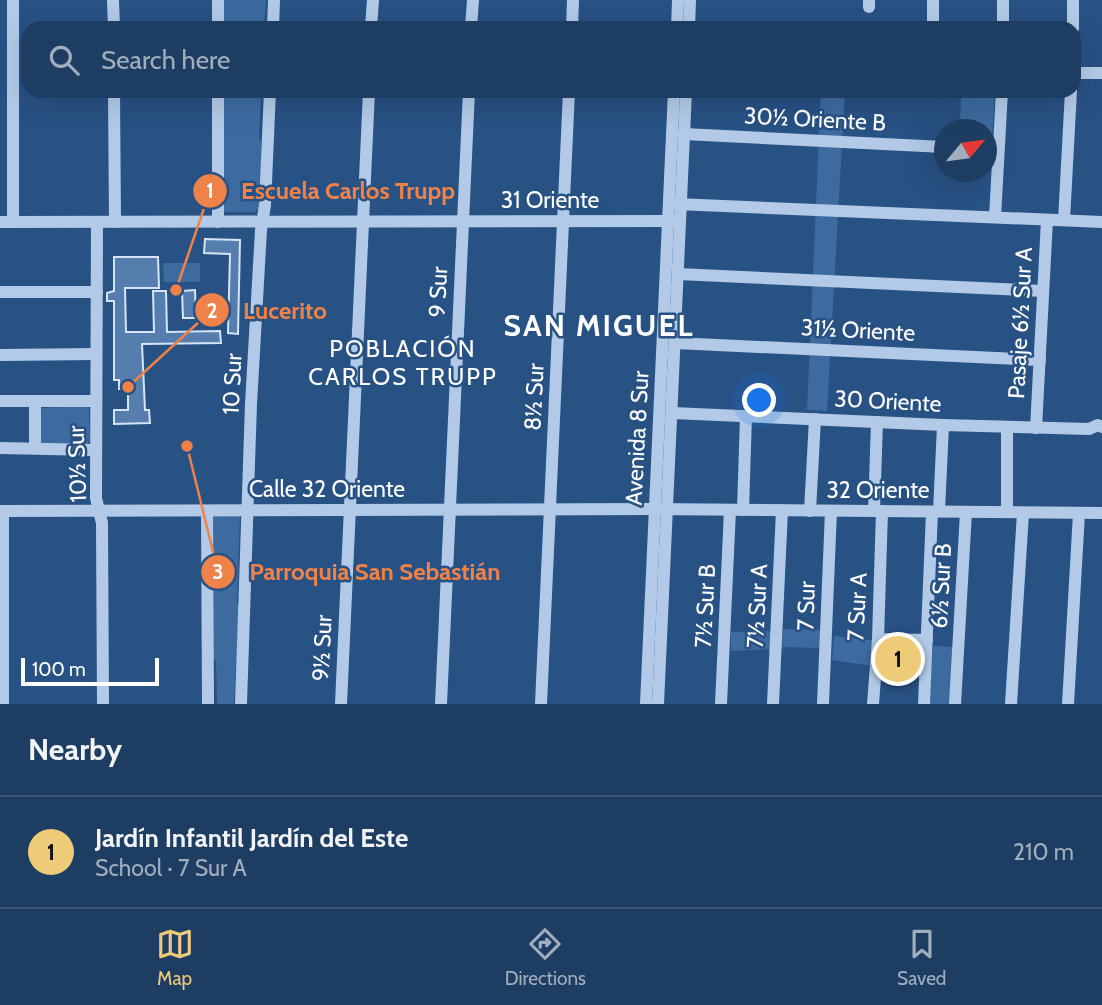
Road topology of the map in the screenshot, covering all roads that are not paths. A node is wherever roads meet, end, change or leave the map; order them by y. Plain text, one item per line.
1 (13, 0) edge
2 (113, 0) edge
3 (218, 0) edge
4 (274, 0) edge
5 (373, 0) edge
6 (473, 0) edge
7 (573, 0) edge
8 (678, 0) edge
9 (690, 0) edge
10 (933, 0) edge
11 (1003, 0) edge
12 (1073, 0) edge
13 (114, 21) edge
14 (218, 21) edge
15 (273, 21) edge
16 (372, 21) edge
17 (472, 21) edge
18 (572, 21) edge
19 (677, 21) edge
20 (689, 21) edge
21 (933, 21) edge
22 (1003, 21) edge
23 (1073, 21) edge
24 (1081, 73) edge
25 (1102, 73) edge
26 (114, 98) edge
27 (218, 98) edge
28 (270, 98) edge
29 (369, 98) edge
30 (468, 98) edge
31 (569, 98) edge
32 (674, 98) edge
33 (686, 98) edge
34 (1001, 98) edge
35 (1071, 98) edge
36 (997, 123) edge
37 (684, 134) junction
38 (934, 146) edge
39 (994, 182) edge
40 (675, 204) junction
41 (995, 218) junction
42 (1047, 220) junction
43 (1064, 220) junction
44 (463, 221) junction
45 (563, 221) junction
46 (674, 221) junction
47 (7, 222) edge
48 (97, 222) junction
49 (115, 222) junction
50 (218, 222) junction
51 (262, 222) junction
52 (363, 222) junction
53 (1102, 222) edge
54 (678, 274) junction
55 (1043, 291) junction
56 (0, 292) edge
57 (97, 292) junction
58 (675, 343) junction
59 (96, 354) junction
60 (0, 355) edge
61 (1040, 360) junction
62 (0, 401) edge
63 (35, 401) junction
64 (96, 401) junction
65 (672, 413) junction
66 (746, 416) junction
67 (815, 419) junction
68 (877, 422) junction
69 (1101, 423) edge
70 (943, 425) junction
71 (1007, 427) junction
72 (1036, 428) junction
73 (0, 448) edge
74 (35, 448) junction
75 (96, 450) junction
76 (550, 509) junction
77 (661, 509) junction
78 (350, 510) junction
79 (450, 510) junction
80 (736, 510) junction
81 (782, 510) junction
82 (99, 511) junction
83 (207, 511) junction
84 (249, 511) junction
85 (810, 511) junction
86 (831, 511) junction
87 (878, 511) junction
88 (1, 512) edge
89 (936, 512) junction
90 (966, 512) junction
91 (1007, 512) junction
92 (1023, 513) junction
93 (1079, 513) junction
94 (1102, 513) edge
95 (878, 639) junction
96 (927, 640) junction
97 (3, 704) edge
98 (103, 704) edge
99 (208, 704) edge
100 (241, 704) edge
101 (341, 704) edge
102 (441, 704) edge
103 (541, 704) edge
104 (646, 704) edge
105 (658, 704) edge
106 (721, 704) edge
107 (773, 704) edge
108 (823, 704) edge
109 (873, 704) edge
110 (924, 704) edge
111 (955, 704) edge
112 (1011, 704) edge
113 (1068, 704) edge

1 - 47 street
2 - 13 street
3 - 14 street
4 - 15 street
5 - 16 street
6 - 17 street
7 - 18 street
8 - 19 street
9 - 20 street
10 - 21 street
11 - 22 street
12 - 23 street
24 - 25 street
26 - 49 street
27 - 50 street
28 - 51 street, 10 Sur
29 - 52 street, 9½ Sur
30 - 44 street, 9 Sur
31 - 45 street, 8½ Sur
32 - 40 street, Avenida 8 Sur
33 - 37 street, Avenida 8 Sur
34 - 36 street
35 - 43 street
37 - 38 street, 30½ Oriente B
37 - 40 street, Avenida 8 Sur
39 - 41 street
40 - 41 street
40 - 46 street, Avenida 8 Sur
41 - 42 street
42 - 43 street
42 - 55 street, Pasaje 6½ Sur A
43 - 53 street
44 - 45 street, 31 Oriente
44 - 52 street, 31 Oriente
44 - 79 street, 9 Sur
45 - 46 street, 31 Oriente
45 - 76 street, 8½ Sur
46 - 54 street, Avenida 8 Sur
46 - 77 street, Avenida 8 Sur
47 - 48 street, 31 Oriente
48 - 49 street, 31 Oriente
48 - 57 street, 10½ Sur
49 - 50 street, 31 Oriente
50 - 51 street, 31 Oriente
51 - 52 street, 31 Oriente
51 - 84 street, 10 Sur
52 - 78 street, 9½ Sur
54 - 55 street
54 - 58 street, Avenida 8 Sur
55 - 61 street, Pasaje 6½ Sur A
56 - 57 street
57 - 59 street, 10½ Sur
58 - 61 street, 31½ Oriente
58 - 65 street, Avenida 8 Sur
59 - 60 street
59 - 64 street, 10½ Sur
61 - 72 street, Pasaje 6½ Sur A
62 - 63 street
63 - 64 street
63 - 74 street
64 - 75 street, 10½ Sur
65 - 66 street, 30 Oriente
65 - 77 street, Avenida 8 Sur
66 - 67 street, 30 Oriente
66 - 80 street, 7½ Sur B
67 - 68 street, 30 Oriente
67 - 85 street
68 - 70 street, 30 Oriente
68 - 87 street, 7 Sur A
69 - 72 street, 30 Oriente
70 - 71 street, 30 Oriente
70 - 89 street
71 - 72 street, 30 Oriente
71 - 91 street
73 - 74 street
74 - 75 street
75 - 82 street, 10½ Sur
76 - 77 street, Calle 32 Oriente
76 - 79 street, Calle 32 Oriente
76 - 103 street, 8½ Sur
77 - 80 street, 32 Oriente
77 - 104 street, Avenida 8 Sur
77 - 105 street, Avenida 8 Sur
78 - 79 street, Calle 32 Oriente
78 - 84 street, Calle 32 Oriente
78 - 101 street, 9½ Sur
79 - 102 street, 9 Sur
80 - 81 street, 32 Oriente
80 - 106 street, 7½ Sur B
81 - 85 street, 32 Oriente
81 - 107 street, 7½ Sur A
82 - 83 street, Calle 32 Oriente
82 - 88 street, Calle 32 Oriente
82 - 98 street, 10½ Sur
83 - 84 street, Calle 32 Oriente
83 - 99 street
84 - 100 street, 10 Sur
85 - 86 street, 32 Oriente
86 - 87 street, 32 Oriente
86 - 108 street, 7 Sur
87 - 89 street, 32 Oriente
87 - 95 street, 7 Sur A
88 - 97 street
89 - 90 street, 32 Oriente
89 - 96 street
90 - 91 street, 32 Oriente
90 - 111 street, 6½ Sur B
91 - 92 street, 32 Oriente
92 - 93 street, 32 Oriente
92 - 112 street
93 - 94 street, 32 Oriente
93 - 113 street
95 - 96 street
95 - 109 street, 7 Sur A
96 - 110 street

